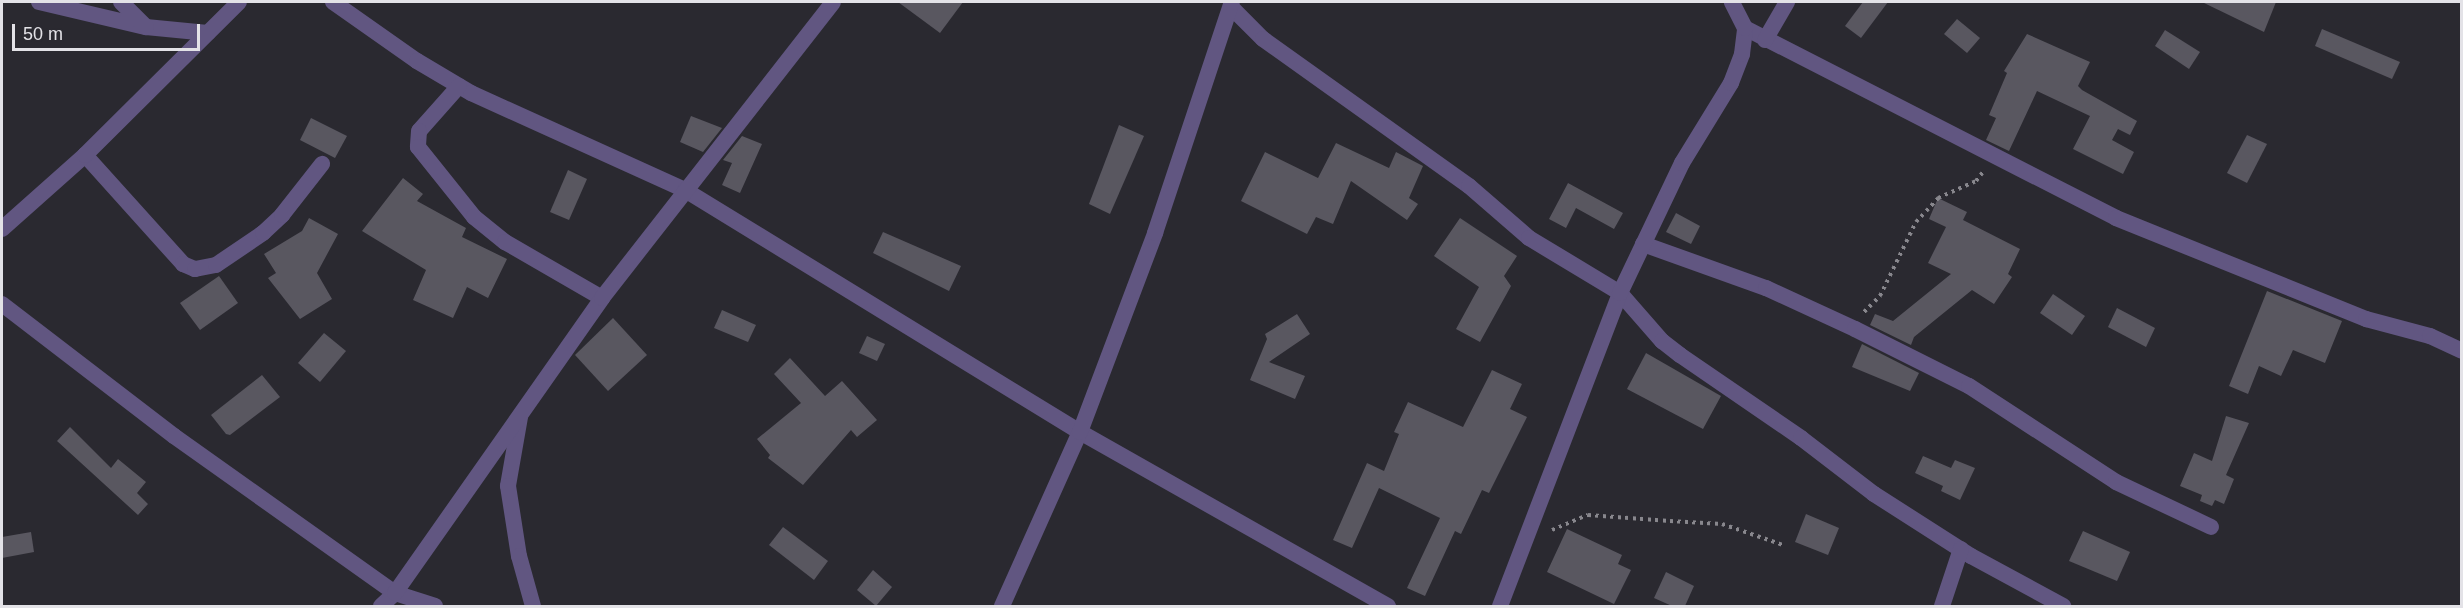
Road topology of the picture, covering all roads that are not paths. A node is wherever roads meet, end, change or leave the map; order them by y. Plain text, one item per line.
1 (39, 2) edge
2 (121, 2) edge
3 (239, 2) edge
4 (333, 2) edge
5 (833, 2) edge
6 (1732, 2) edge
7 (1786, 2) edge
8 (1232, 4) edge
9 (146, 27) junction
10 (1745, 28) junction
11 (208, 33) junction
12 (1765, 40) junction
13 (459, 86) junction
14 (84, 154) junction
15 (321, 164) dead end
16 (685, 190) junction
17 (2, 229) edge
18 (1643, 244) junction
19 (1620, 293) junction
20 (602, 298) junction
21 (2, 304) edge
22 (2462, 351) edge
23 (522, 410) junction
24 (1080, 432) junction
25 (2211, 527) dead end
26 (1961, 549) junction
27 (395, 593) junction
28 (381, 606) edge
29 (435, 606) edge
30 (532, 606) edge
31 (1002, 606) edge
32 (1388, 606) edge
33 (1500, 606) edge
34 (1942, 606) edge
35 (2063, 606) edge

1 - 9 street
2 - 9 street
3 - 11 street
4 - 13 street
5 - 16 street
6 - 10 street
7 - 12 street
8 - 19 street
8 - 24 street
9 - 11 street
10 - 12 street
10 - 18 street
11 - 14 street
12 - 22 street
13 - 16 street
13 - 20 street
14 - 15 street
14 - 17 street
16 - 20 street
16 - 24 street
18 - 19 street
18 - 25 street
19 - 26 street
19 - 33 street
20 - 23 street
21 - 27 street
23 - 27 street
23 - 30 street
24 - 31 street
24 - 32 street
26 - 34 street
26 - 35 street
27 - 28 street
27 - 29 street

